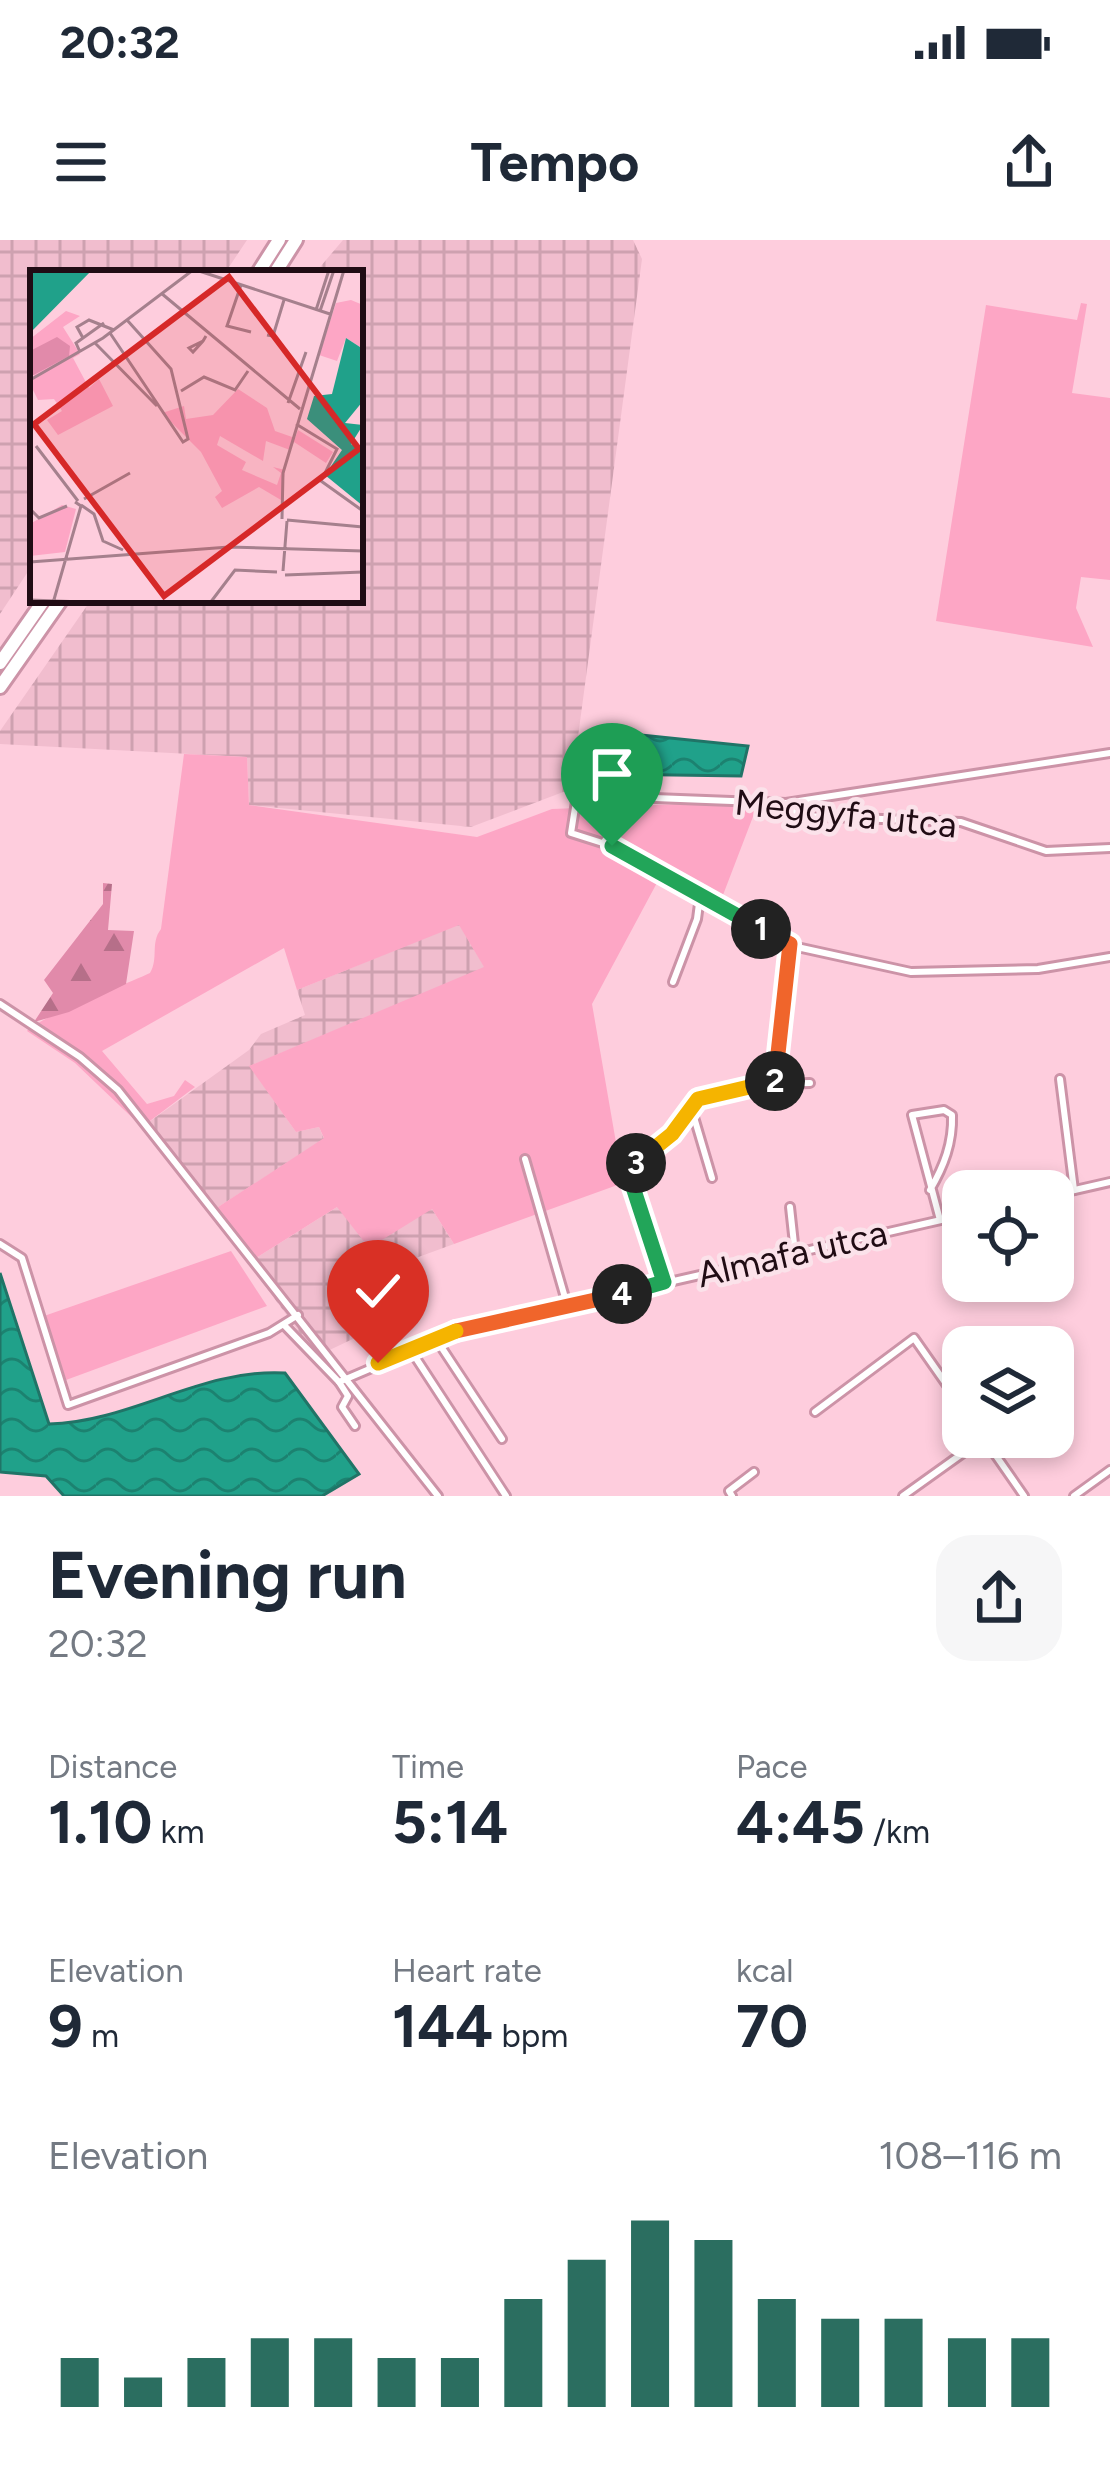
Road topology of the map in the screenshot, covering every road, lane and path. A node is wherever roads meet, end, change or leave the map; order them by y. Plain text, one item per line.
1 (292, 241) edge
2 (261, 270) edge
3 (277, 270) edge
4 (42, 603) edge
5 (59, 603) edge
6 (0, 662) edge
7 (0, 687) edge
8 (1110, 753) edge
9 (785, 802) junction
10 (1110, 848) edge
11 (700, 896) junction
12 (790, 944) junction
13 (1110, 957) edge
14 (673, 982) dead end
15 (0, 1004) edge
16 (1060, 1079) dead end
17 (810, 1083) dead end
18 (775, 1084) junction
19 (691, 1107) junction
20 (525, 1159) dead end
21 (1071, 1170) edge
22 (712, 1178) dead end
23 (1110, 1182) edge
24 (930, 1190) junction
25 (1074, 1190) edge
26 (790, 1207) dead end
27 (940, 1220) joint
28 (0, 1244) edge
29 (795, 1253) junction
30 (664, 1282) junction
31 (568, 1308) junction
32 (298, 1315) junction
33 (285, 1326) junction
34 (436, 1339) junction
35 (410, 1349) junction
36 (347, 1376) junction
37 (942, 1378) edge
38 (339, 1382) junction
39 (814, 1412) dead end
40 (355, 1426) dead end
41 (502, 1439) dead end
42 (955, 1458) edge
43 (998, 1458) edge
44 (1110, 1470) edge
45 (754, 1472) dead end
46 (438, 1496) edge
47 (506, 1496) edge
48 (732, 1496) edge
49 (903, 1496) edge
50 (1024, 1496) edge
51 (1074, 1496) edge

1 - 2 highway
1 - 3 highway
4 - 6 highway
5 - 7 highway
8 - 9 street
9 - 10 street, Meggyfa utca
9 - 11 street, Meggyfa utca
11 - 12 street
11 - 14 street
12 - 13 street
12 - 18 street
15 - 32 street
16 - 21 street
17 - 18 street
18 - 19 street
19 - 22 street
19 - 30 street
20 - 31 street
23 - 25 street
24 - 24 street
24 - 27 street
26 - 29 street
27 - 29 street, Almafa utca
28 - 33 street
29 - 30 street, Almafa utca
30 - 31 street, Almafa utca
31 - 34 street, Almafa utca
32 - 33 street
32 - 36 street
33 - 38 street
34 - 35 street, Almafa utca
34 - 41 street
35 - 36 street, Almafa utca
35 - 47 street
36 - 38 street, Almafa utca
36 - 46 street
37 - 39 street
38 - 40 street
42 - 49 street
43 - 50 street
44 - 51 street
45 - 48 street

